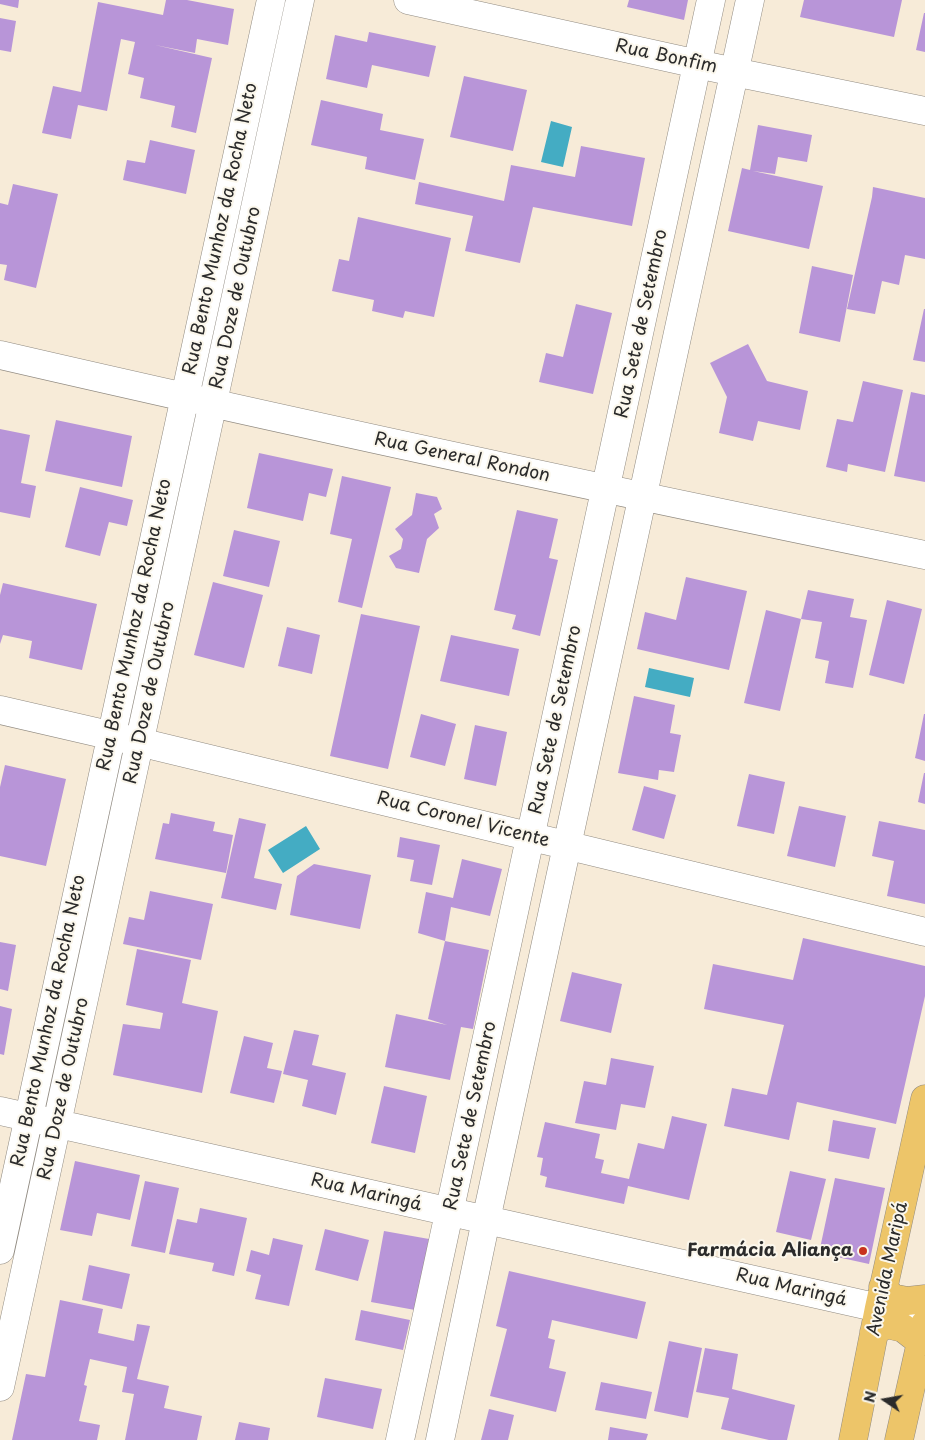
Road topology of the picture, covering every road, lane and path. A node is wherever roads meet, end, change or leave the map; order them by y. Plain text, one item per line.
1 (271, 0) edge
2 (300, 0) edge
3 (408, 0) edge
4 (711, 0) edge
5 (750, 0) edge
6 (698, 64) junction
7 (734, 72) junction
8 (925, 111) edge
9 (0, 355) edge
10 (185, 398) junction
11 (213, 403) junction
12 (606, 490) junction
13 (643, 497) junction
14 (925, 555) edge
15 (0, 710) edge
16 (111, 735) junction
17 (139, 742) junction
18 (531, 836) junction
19 (568, 845) junction
20 (925, 932) edge
21 (925, 1099) edge
22 (0, 1111) edge
23 (28, 1117) junction
24 (56, 1123) junction
25 (450, 1212) junction
26 (486, 1220) junction
27 (0, 1250) edge
28 (925, 1299) edge
29 (878, 1309) junction
30 (924, 1329) edge
31 (0, 1387) edge
32 (400, 1440) edge
33 (440, 1440) edge
34 (853, 1440) edge
35 (899, 1440) edge

1 - 10 street, Rua Bento Munhoz da Rocha Neto
2 - 11 street, Rua Doze de Outubro
3 - 6 street, Rua Bonfim
4 - 6 street, Rua Sete de Setembro
5 - 7 street, Rua Sete de Setembro
6 - 7 street, Rua Bonfim
6 - 12 street, Rua Sete de Setembro
7 - 8 street, Rua Bonfim
7 - 13 street, Rua Sete de Setembro
9 - 10 street, Rua General Rondon
10 - 11 street, Rua General Rondon
10 - 16 street, Rua Bento Munhoz da Rocha Neto
11 - 12 street, Rua General Rondon
11 - 17 street, Rua Doze de Outubro
12 - 13 street, Rua General Rondon
12 - 18 street, Rua Sete de Setembro
13 - 14 street, Rua General Rondon
13 - 19 street, Rua Sete de Setembro
15 - 16 street, Rua Coronel Vicente
16 - 17 street, Rua Coronel Vicente
16 - 23 street, Rua Bento Munhoz da Rocha Neto
17 - 18 street, Rua Coronel Vicente
17 - 24 street, Rua Doze de Outubro
18 - 19 street, Rua Coronel Vicente
18 - 25 street, Rua Sete de Setembro
19 - 20 street, Rua Coronel Vicente
19 - 26 street, Rua Sete de Setembro
21 - 29 main road, Avenida Maripá
22 - 23 street, Rua Maringá
23 - 24 street, Rua Maringá
23 - 27 street, Rua Bento Munhoz da Rocha Neto
24 - 25 street, Rua Maringá
24 - 31 street, Rua Doze de Outubro
25 - 26 street, Rua Maringá
25 - 32 street, Rua Sete de Setembro
26 - 29 street, Rua Maringá
26 - 33 street, Rua Sete de Setembro
28 - 29 main road
29 - 30 main road
29 - 34 main road, Avenida Maripá
30 - 35 main road

